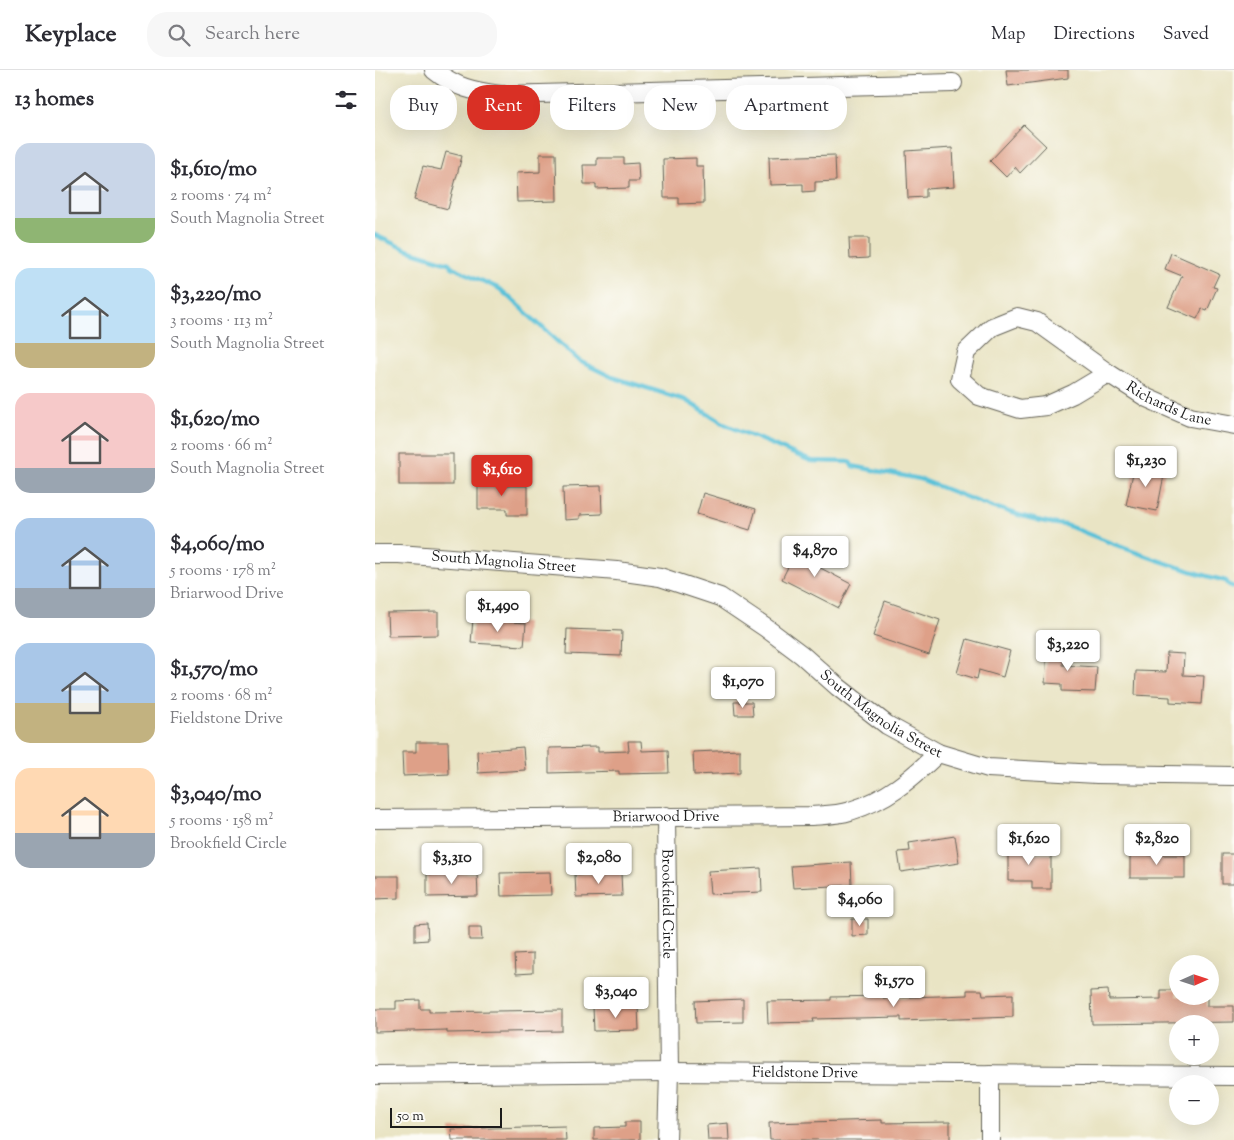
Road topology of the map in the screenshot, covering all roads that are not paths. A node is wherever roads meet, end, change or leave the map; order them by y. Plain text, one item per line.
1 (434, 70) edge
2 (953, 83) dead end
3 (1108, 373) junction
4 (1234, 425) edge
5 (375, 554) edge
6 (938, 753) junction
7 (1234, 776) edge
8 (666, 816) junction
9 (375, 819) edge
10 (669, 1072) junction
11 (990, 1074) junction
12 (375, 1075) edge
13 (1234, 1076) edge
14 (667, 1140) edge
15 (990, 1140) edge

1 - 2 street
3 - 3 street, Richards Lane
3 - 4 street, Richards Lane
5 - 6 street, South Magnolia Street
6 - 7 street, South Magnolia Street
6 - 8 street, Briarwood Drive
8 - 9 street, Briarwood Drive
8 - 10 street, Brookfield Circle
10 - 11 street, Fieldstone Drive
10 - 12 street, Fieldstone Drive
10 - 14 street, Brookfield Circle
11 - 13 street, Fieldstone Drive
11 - 15 street

